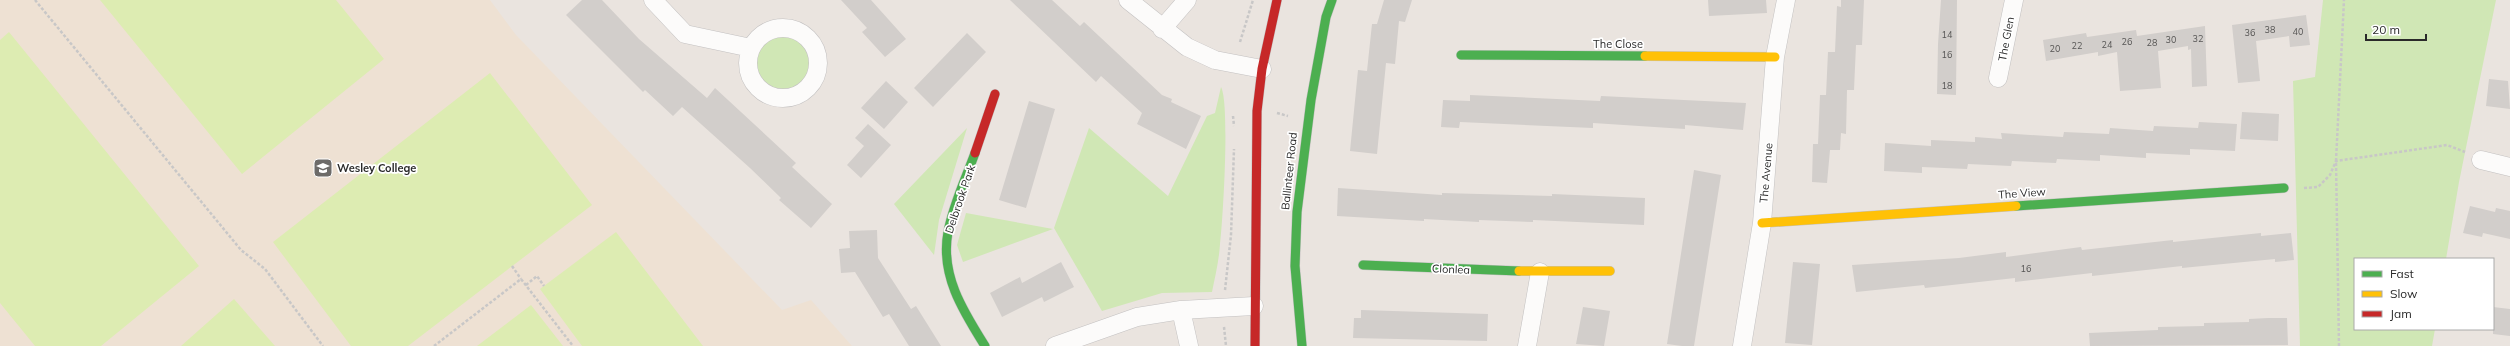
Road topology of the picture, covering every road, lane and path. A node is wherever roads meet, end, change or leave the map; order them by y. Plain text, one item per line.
1 (35, 0) edge
2 (652, 0) edge
3 (1128, 0) edge
4 (1186, 0) edge
5 (1253, 0) edge
6 (1277, 0) edge
7 (1332, 0) edge
8 (1786, 0) edge
9 (2014, 0) edge
10 (2344, 0) edge
11 (1162, 29) junction
12 (1240, 42) dead end
13 (751, 48) dead end
14 (1460, 55) dead end
15 (1775, 57) junction
16 (1262, 68) junction
17 (1998, 78) dead end
18 (995, 94) dead end
19 (1233, 116) dead end
20 (1234, 128) dead end
21 (1234, 143) dead end
22 (2481, 160) joint
23 (2336, 161) junction
24 (2510, 167) edge
25 (2284, 188) joint
26 (1762, 223) junction
27 (1363, 265) dead end
28 (512, 266) dead end
29 (1610, 271) dead end
30 (1540, 272) junction
31 (521, 279) junction
32 (526, 285) junction
33 (544, 286) dead end
34 (1254, 306) junction
35 (1223, 308) junction
36 (1181, 310) junction
37 (323, 346) edge
38 (434, 346) edge
39 (573, 346) edge
40 (985, 346) edge
41 (1055, 346) edge
42 (1189, 346) edge
43 (1226, 346) edge
44 (1255, 346) edge
45 (1302, 346) edge
46 (1527, 346) edge
47 (1742, 346) edge
48 (2339, 346) edge

1 - 37 path
2 - 13 street
3 - 11 street
4 - 11 street
5 - 12 path
6 - 16 street
7 - 45 street, Ballinteer Road
8 - 15 street, The Avenue
9 - 17 street, The Glen
10 - 23 path
11 - 16 street
14 - 15 street, The Close
15 - 26 street, The Avenue
16 - 34 street
18 - 40 street, Delbrook Park
19 - 20 path
21 - 35 path
22 - 23 path
22 - 24 street
23 - 25 path
23 - 48 path
25 - 26 street, The View
26 - 47 street, The Avenue
27 - 30 street, Clonlea
28 - 31 path
29 - 30 street, Clonlea
30 - 46 street
31 - 32 path
31 - 38 path
32 - 33 path
32 - 39 path
34 - 35 street
34 - 44 street
35 - 36 street
35 - 43 path
36 - 41 street
36 - 42 street

